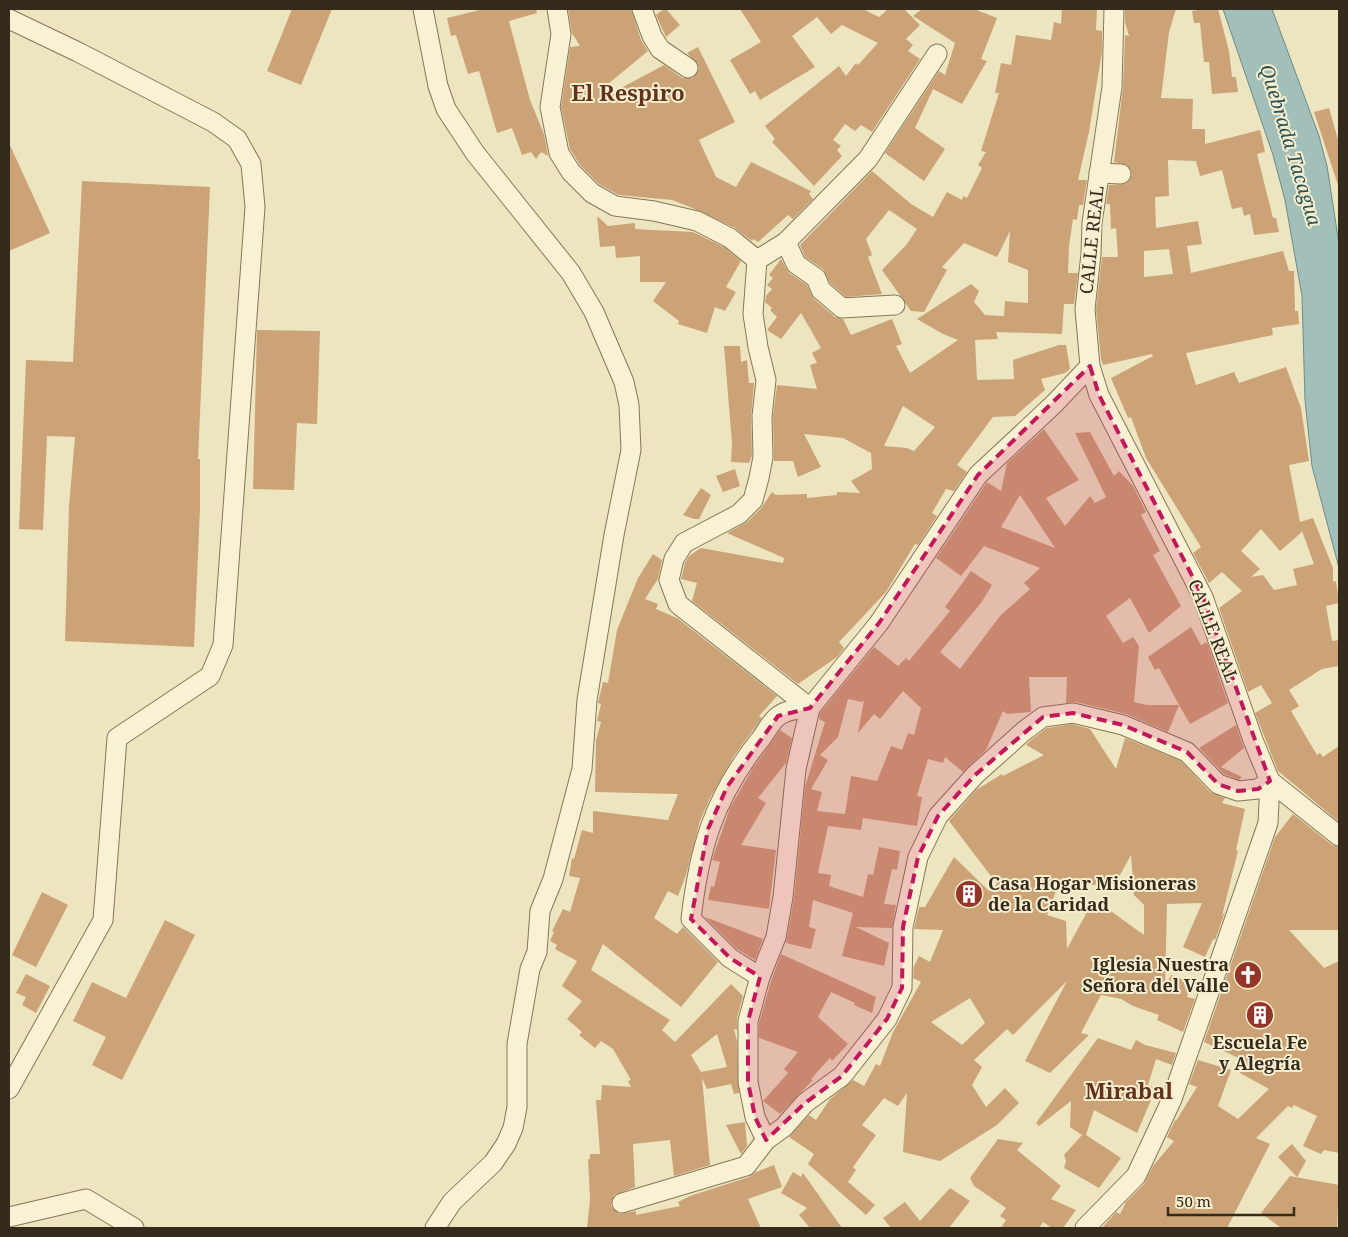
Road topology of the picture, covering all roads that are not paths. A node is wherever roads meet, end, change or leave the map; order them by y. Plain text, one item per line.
1 (423, 9) edge
2 (556, 9) edge
3 (642, 9) edge
4 (1114, 9) edge
5 (9, 20) edge
6 (937, 54) dead end
7 (688, 68) dead end
8 (1099, 173) junction
9 (1121, 174) dead end
10 (786, 242) junction
11 (757, 260) junction
12 (896, 305) dead end
13 (1090, 366) junction
14 (810, 708) junction
15 (1270, 780) junction
16 (1339, 836) edge
17 (760, 977) junction
18 (9, 1089) edge
19 (766, 1140) junction
20 (622, 1203) dead end
21 (9, 1217) edge
22 (134, 1228) edge
23 (435, 1228) edge
24 (1085, 1228) edge

1 - 23 street
2 - 11 street
3 - 7 street
4 - 8 street, CALLE REAL
5 - 18 street
6 - 10 street
8 - 9 street
8 - 13 street, CALLE REAL
10 - 11 street
10 - 12 street
11 - 14 street
13 - 14 street
13 - 15 street, CALLE REAL
14 - 17 street
14 - 17 street
15 - 16 street
15 - 19 street
15 - 24 street, CALLE REAL
17 - 19 street
19 - 20 street
21 - 22 street

